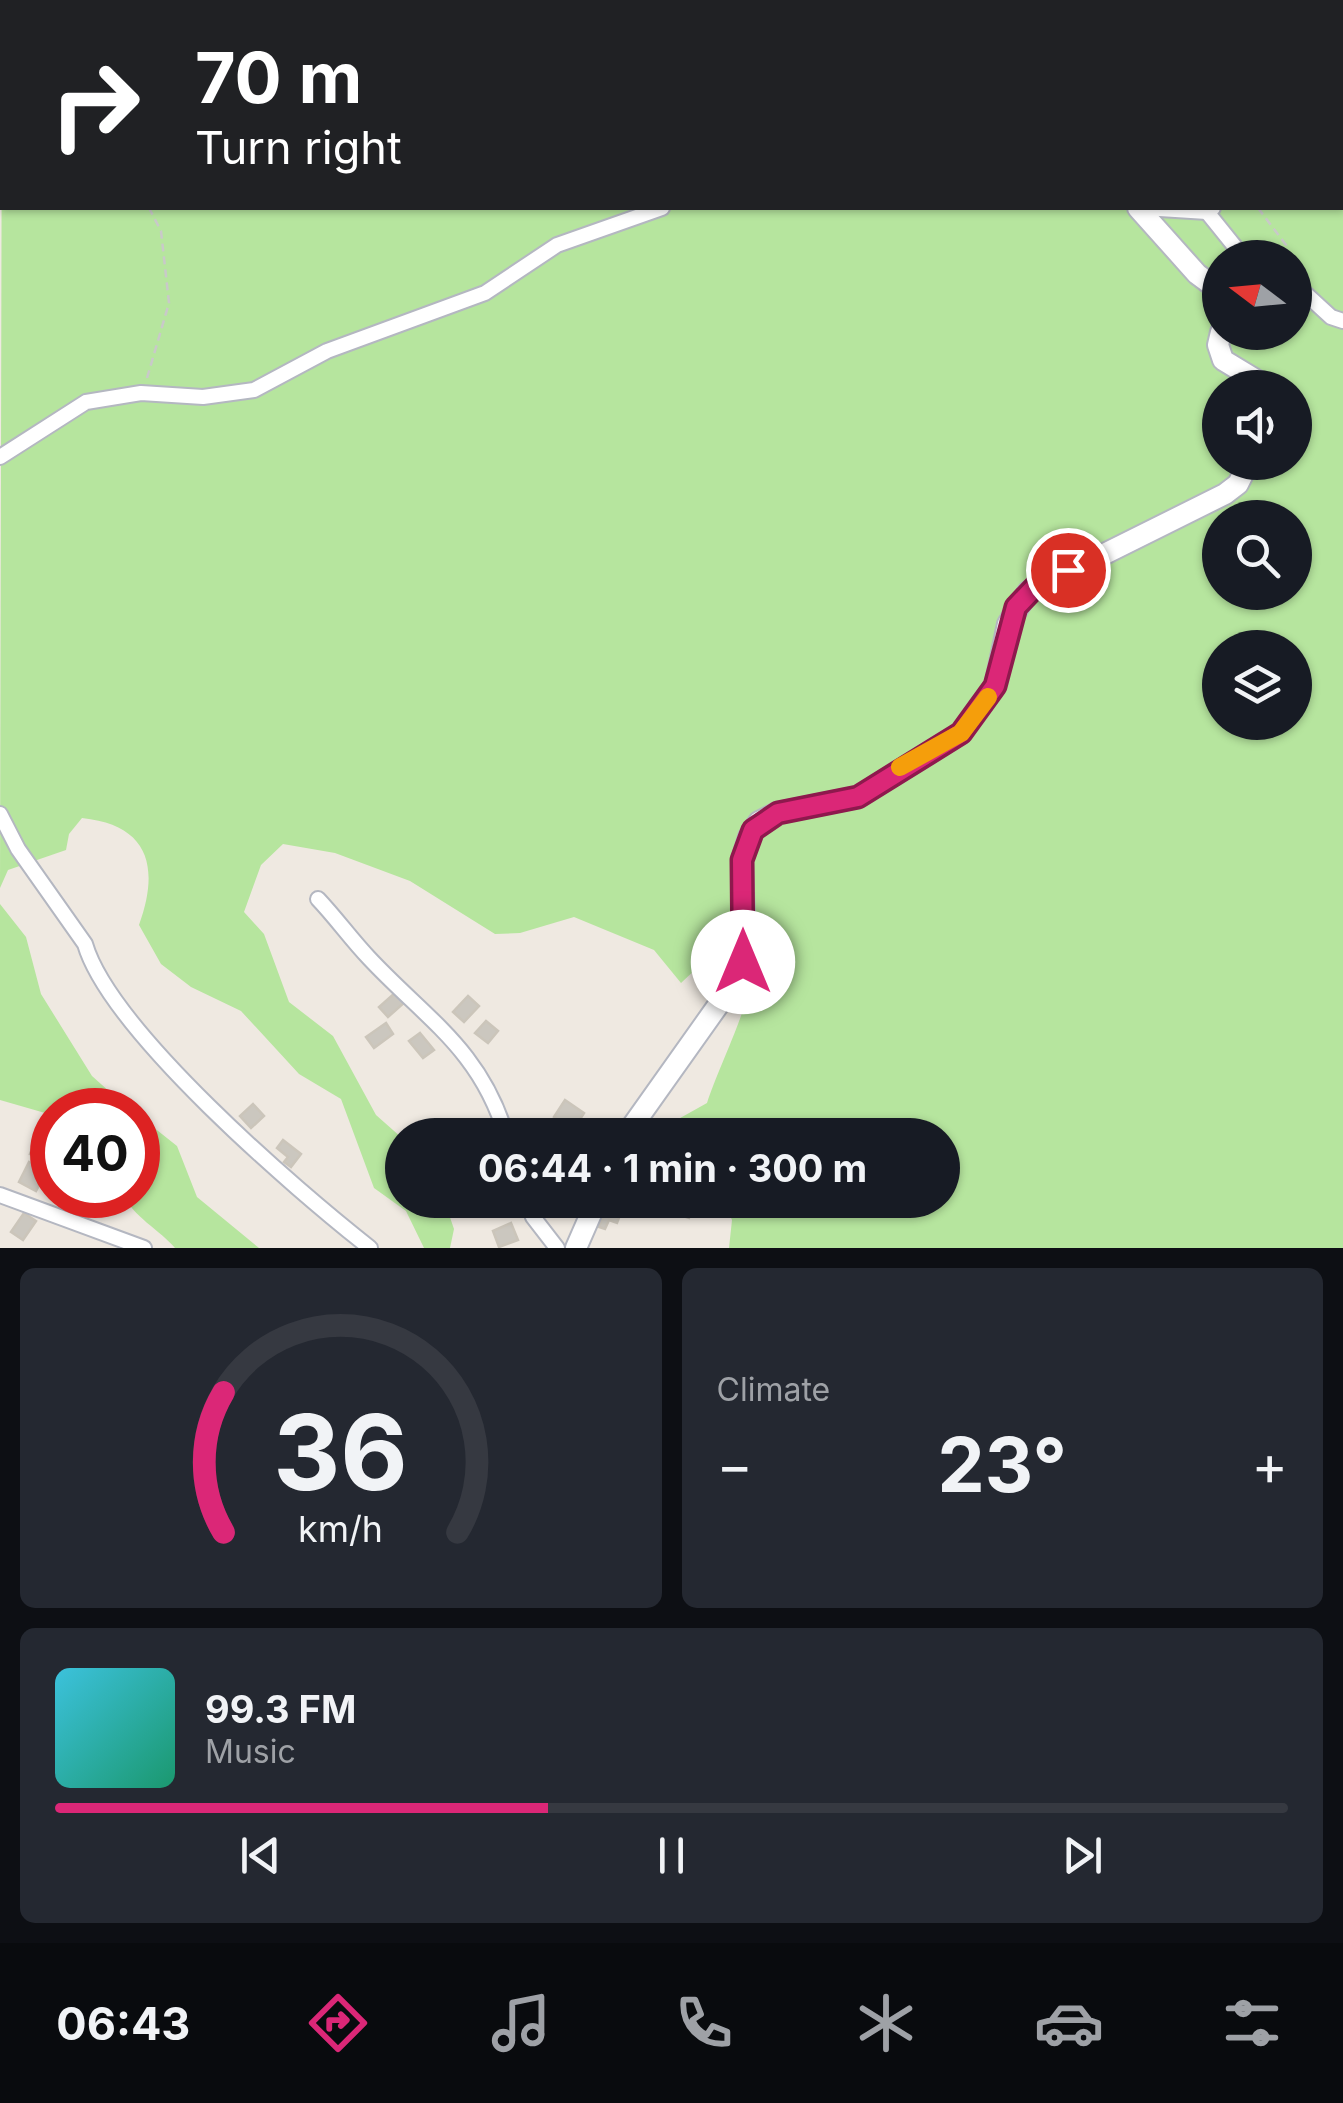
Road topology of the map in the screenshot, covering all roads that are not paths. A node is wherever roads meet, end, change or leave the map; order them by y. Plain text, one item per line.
1 (656, 210) edge
2 (1143, 210) edge
3 (1210, 210) edge
4 (1231, 240) edge
5 (1202, 278) edge
6 (1312, 300) edge
7 (1343, 321) edge
8 (1220, 350) edge
9 (1239, 370) edge
10 (0, 457) edge
11 (1240, 480) edge
12 (0, 814) edge
13 (318, 899) dead end
14 (499, 1118) edge
15 (638, 1118) edge
16 (0, 1195) edge
17 (533, 1218) edge
18 (589, 1218) edge
19 (144, 1248) edge
20 (370, 1248) edge
21 (557, 1248) edge
22 (576, 1248) edge

1 - 10 street
2 - 5 street
3 - 4 street
6 - 7 street
8 - 9 street
11 - 15 street
12 - 20 street
13 - 14 street
16 - 19 street
17 - 21 street
18 - 22 street

